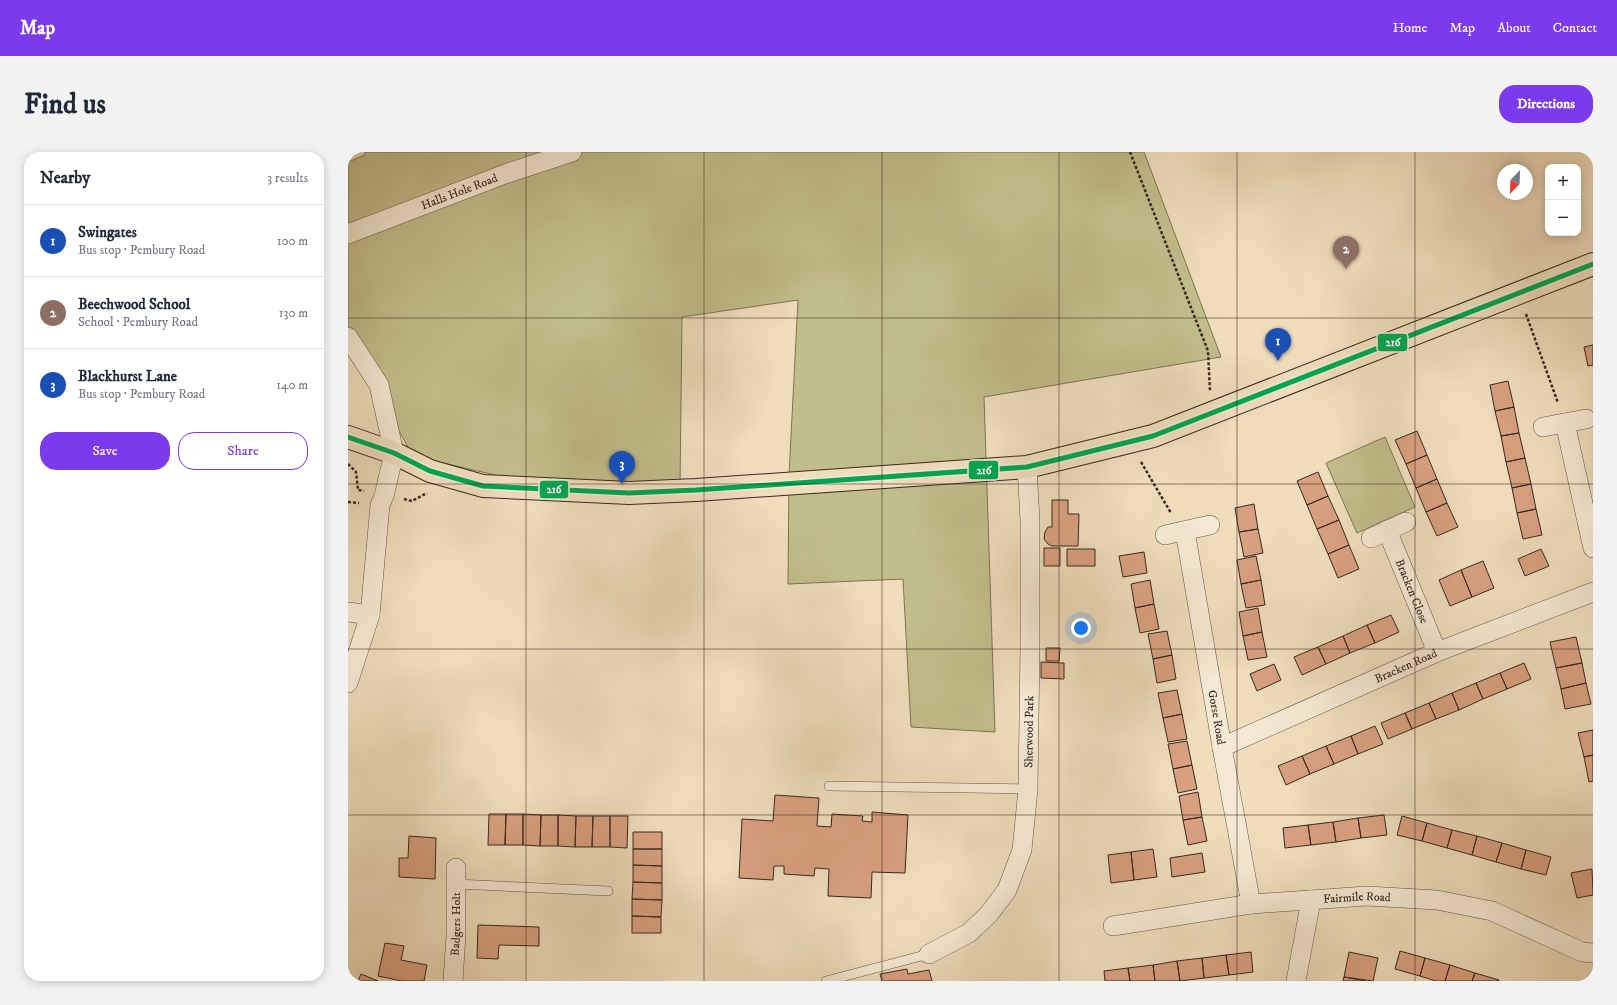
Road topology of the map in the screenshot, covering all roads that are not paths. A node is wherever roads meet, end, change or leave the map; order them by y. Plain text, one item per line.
1 (572, 152) edge
2 (348, 234) edge
3 (1593, 264) edge
4 (348, 337) edge
5 (1586, 419) dead end
6 (1565, 423) junction
7 (1543, 427) dead end
8 (348, 437) edge
9 (394, 453) junction
10 (1028, 467) junction
11 (1406, 522) dead end
12 (1210, 525) dead end
13 (1185, 530) junction
14 (1165, 534) dead end
15 (1593, 548) edge
16 (1593, 592) edge
17 (348, 612) edge
18 (370, 615) junction
19 (1437, 652) junction
20 (348, 683) edge
21 (1222, 747) junction
22 (828, 786) dead end
23 (1028, 788) junction
24 (456, 876) joint
25 (608, 891) dead end
26 (1311, 900) junction
27 (1251, 904) junction
28 (1113, 926) dead end
29 (1593, 953) edge
30 (929, 954) joint
31 (453, 981) edge
32 (826, 981) edge
33 (1296, 981) edge

1 - 2 street, Halls Hole Road
3 - 10 main road
4 - 9 street
5 - 6 street
6 - 7 street
6 - 15 street
8 - 9 main road
9 - 10 main road
9 - 18 street
10 - 23 street, Sherwood Park
11 - 19 street, Bracken Close
12 - 13 street
13 - 14 street
13 - 21 street, Gorse Road
16 - 19 street, Bracken Road
17 - 18 street
18 - 20 street
19 - 21 street, Bracken Road
21 - 27 street, Gorse Road
22 - 23 lane
23 - 30 street, Sherwood Park
24 - 25 lane
24 - 31 street, Badgers Holt
26 - 27 street, Fairmile Road
26 - 29 street, Fairmile Road
26 - 33 street
27 - 28 street, Fairmile Road
30 - 32 lane

